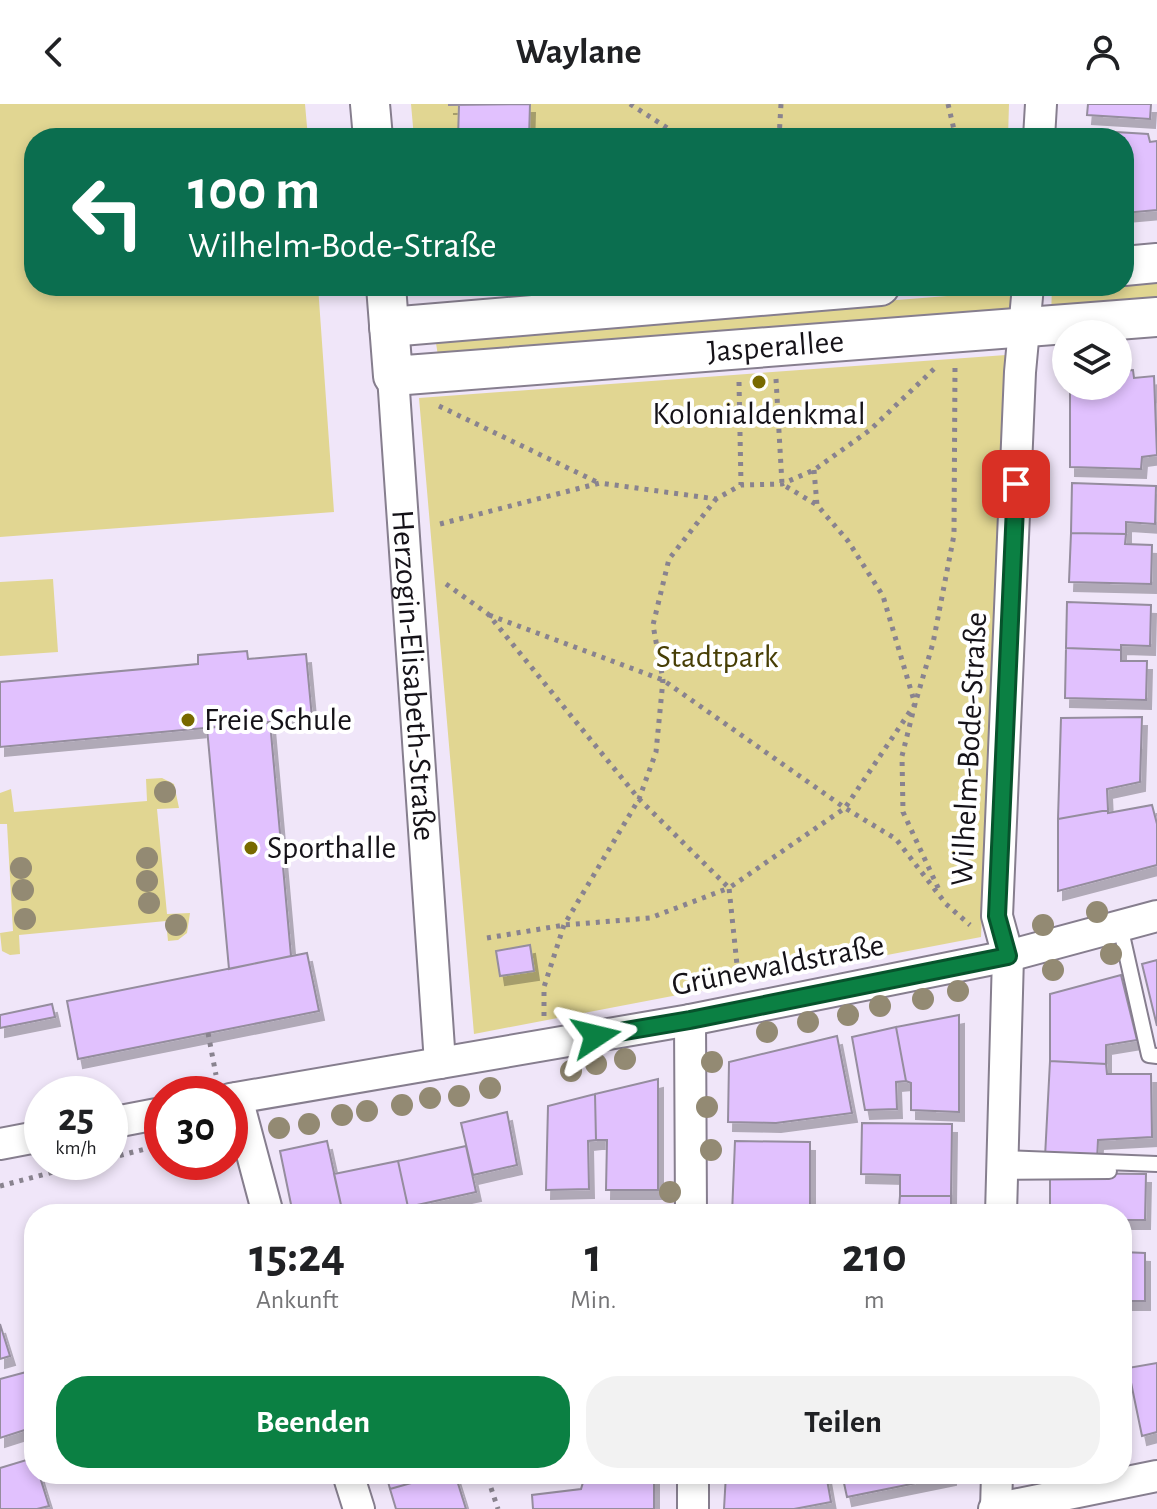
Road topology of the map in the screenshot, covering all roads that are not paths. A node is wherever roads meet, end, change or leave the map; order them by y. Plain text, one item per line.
1 (370, 104) edge
2 (1041, 104) edge
3 (372, 128) edge
4 (1040, 128) edge
5 (1157, 263) edge
6 (1134, 265) edge
7 (387, 296) edge
8 (760, 296) edge
9 (1027, 296) edge
10 (1157, 317) edge
11 (389, 327) junction
12 (1024, 328) junction
13 (393, 376) junction
14 (1157, 916) edge
15 (1120, 926) junction
16 (1008, 956) junction
17 (690, 1020) junction
18 (1157, 1056) edge
19 (440, 1063) junction
20 (248, 1090) edge
21 (24, 1139) edge
22 (0, 1144) edge
23 (248, 1154) edge
24 (1002, 1165) junction
25 (1150, 1167) edge
26 (265, 1204) edge
27 (691, 1204) edge
28 (1001, 1204) edge
29 (1157, 1476) edge
30 (1132, 1481) edge
31 (351, 1484) edge
32 (693, 1484) edge
33 (997, 1484) edge
34 (1118, 1484) edge
35 (359, 1509) edge
36 (693, 1509) edge
37 (996, 1509) edge

1 - 3 street
2 - 4 street
5 - 6 street
7 - 11 street, Herzogin-Elisabeth-Straße
8 - 11 street, Jasperallee
9 - 12 street, Wilhelm-Bode-Straße
10 - 12 street, Jasperallee
11 - 13 street, Herzogin-Elisabeth-Straße
12 - 13 street, Jasperallee
12 - 16 street, Wilhelm-Bode-Straße
13 - 19 street, Herzogin-Elisabeth-Straße
14 - 15 street, Grünewaldstraße
15 - 16 street, Grünewaldstraße
15 - 18 lane
16 - 17 street, Grünewaldstraße
16 - 24 street, Wilhelm-Bode-Straße
17 - 19 street, Grünewaldstraße
17 - 27 street
19 - 20 street, Grünewaldstraße
21 - 22 street
23 - 26 street
24 - 25 lane
24 - 28 street, Wilhelm-Bode-Straße
29 - 30 street
31 - 35 street
32 - 36 street
33 - 37 street
34 - 37 street

